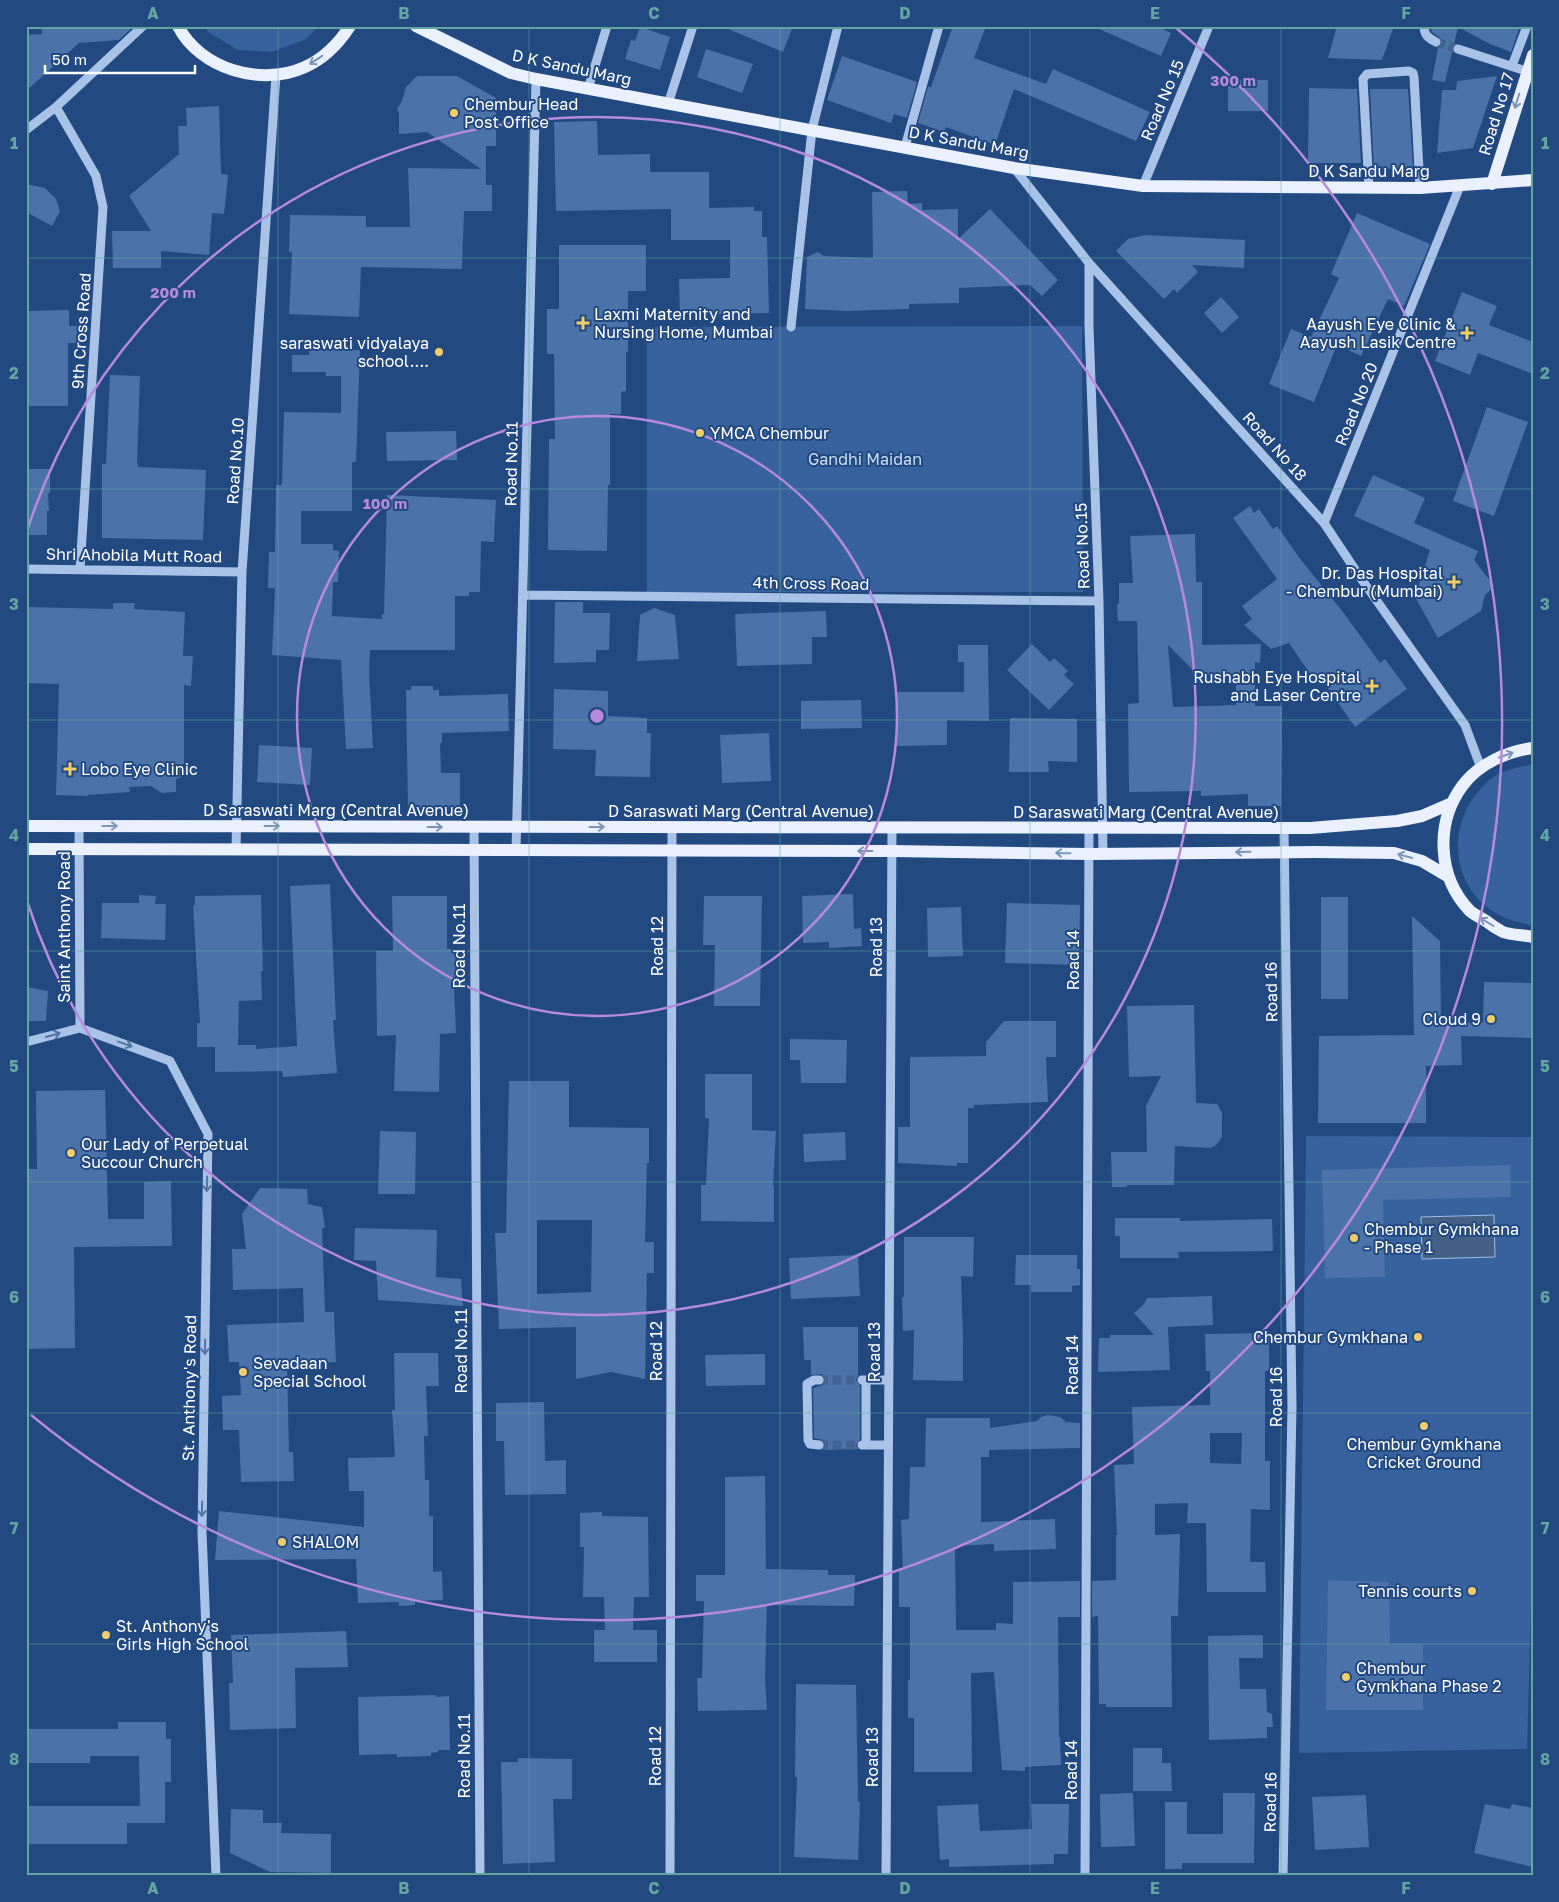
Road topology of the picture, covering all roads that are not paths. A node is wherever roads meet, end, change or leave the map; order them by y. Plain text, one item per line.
1 (143, 26) edge
2 (178, 26) edge
3 (350, 26) edge
4 (416, 26) edge
5 (607, 26) edge
6 (693, 26) edge
7 (838, 26) edge
8 (939, 26) edge
9 (1209, 26) edge
10 (1424, 26) edge
11 (1528, 30) edge
12 (1436, 42) tunnel mouth
13 (1458, 49) tunnel mouth
14 (1533, 54) edge
15 (1512, 66) junction
16 (1526, 71) junction
17 (276, 75) junction
18 (536, 79) junction
19 (588, 89) junction
20 (668, 104) junction
21 (56, 107) junction
22 (26, 130) edge
23 (812, 130) junction
24 (905, 147) junction
25 (1014, 168) junction
26 (1533, 180) edge
27 (1492, 184) junction
28 (1142, 186) junction
29 (1460, 186) junction
30 (1369, 188) junction
31 (1420, 188) junction
32 (1089, 263) junction
33 (791, 327) dead end
34 (1324, 523) junction
35 (26, 568) edge
36 (80, 569) junction
37 (242, 572) junction
38 (523, 595) junction
39 (1099, 601) junction
40 (1533, 748) edge
41 (1480, 768) junction
42 (1452, 803) junction
43 (26, 826) edge
44 (79, 826) junction
45 (236, 826) junction
46 (474, 827) junction
47 (516, 827) junction
48 (672, 827) junction
49 (892, 828) junction
50 (1089, 828) junction
51 (1103, 828) junction
52 (1284, 828) junction
53 (26, 849) edge
54 (79, 849) junction
55 (236, 850) junction
56 (473, 850) junction
57 (516, 850) junction
58 (672, 850) junction
59 (892, 851) junction
60 (1284, 852) junction
61 (1088, 854) junction
62 (1103, 854) junction
63 (1449, 877) junction
64 (1533, 937) edge
65 (80, 1028) junction
66 (26, 1042) edge
67 (819, 1380) dead end
68 (889, 1380) junction
69 (820, 1445) dead end
70 (888, 1445) junction
71 (216, 1876) edge
72 (480, 1876) edge
73 (670, 1876) edge
74 (886, 1876) edge
75 (1085, 1876) edge
76 (1283, 1876) edge

1 - 21 street
2 - 17 main road
3 -> 17 main road
4 - 18 main road, D K Sandu Marg
5 - 19 street
6 - 20 street
7 - 23 street
8 - 24 street
9 - 28 street, Road No 15
10 - 12 street
11 - 15 street
13 - 15 street
14 - 16 main road, Road No 17
15 - 16 street
16 -> 27 main road, Road No 17
17 - 37 street, Road No.10
18 - 19 main road, D K Sandu Marg
18 - 38 street, Road No.11
19 - 20 main road, D K Sandu Marg
20 - 23 main road, D K Sandu Marg
21 - 22 street
21 - 36 street, 9th Cross Road
23 - 24 main road, D K Sandu Marg
23 - 33 street
24 - 25 main road, D K Sandu Marg
25 - 28 main road, D K Sandu Marg
25 - 32 street, Road No 18
26 - 27 main road, D K Sandu Marg
27 - 29 main road, D K Sandu Marg
28 - 30 main road, D K Sandu Marg
29 - 31 main road, D K Sandu Marg
29 - 34 street, Road No 20
30 - 31 main road, D K Sandu Marg
30 - 31 street
32 - 34 street, Road No 18
32 - 39 street, Road No.15
34 - 41 street, Road No 18
35 - 36 street, Shri Ahobila Mutt Road
36 - 37 street, Shri Ahobila Mutt Road
37 - 45 street, Road No.10
38 - 39 street, 4th Cross Road
38 - 47 street, Road No.11
39 - 51 street, Road No.15
41 -> 40 main road
41 - 42 main road
42 - 52 main road, D Saraswati Marg (Central Avenue)
42 - 63 main road
43 - 44 main road, D Saraswati Marg (Central Avenue)
44 -> 45 main road, D Saraswati Marg (Central Avenue)
44 - 54 street, Saint Anthony Road
45 -> 46 main road, D Saraswati Marg (Central Avenue)
45 - 55 street, Road No.10
46 - 47 main road, D Saraswati Marg (Central Avenue)
46 - 56 street, Road No.11
47 -> 48 main road, D Saraswati Marg (Central Avenue)
47 - 57 street, Road No.11
48 - 49 main road, D Saraswati Marg (Central Avenue)
48 - 58 street, Road 12
49 - 50 main road, D Saraswati Marg (Central Avenue)
49 - 59 street, Road 13
50 - 51 main road, D Saraswati Marg (Central Avenue)
50 - 61 street, Road 14
51 - 52 main road, D Saraswati Marg (Central Avenue)
51 - 62 street, Road No.15
52 - 60 street, Road 16
53 - 54 main road
54 - 55 main road
54 - 65 street, Saint Anthony Road
55 - 56 main road
56 - 57 main road
56 - 72 street, Road No.11
57 - 58 main road
59 -> 58 main road
58 - 73 street, Road 12
61 -> 59 main road
59 - 68 street, Road 13
60 -> 62 main road
63 -> 60 main road
60 - 76 street, Road 16
61 - 62 main road
61 - 75 street, Road 14
64 -> 63 main road
66 -> 65 street
65 -> 71 street, St. Anthony's Road
67 - 69 street
68 - 70 street, Road 13
68 - 70 street
70 - 74 street, Road 13

